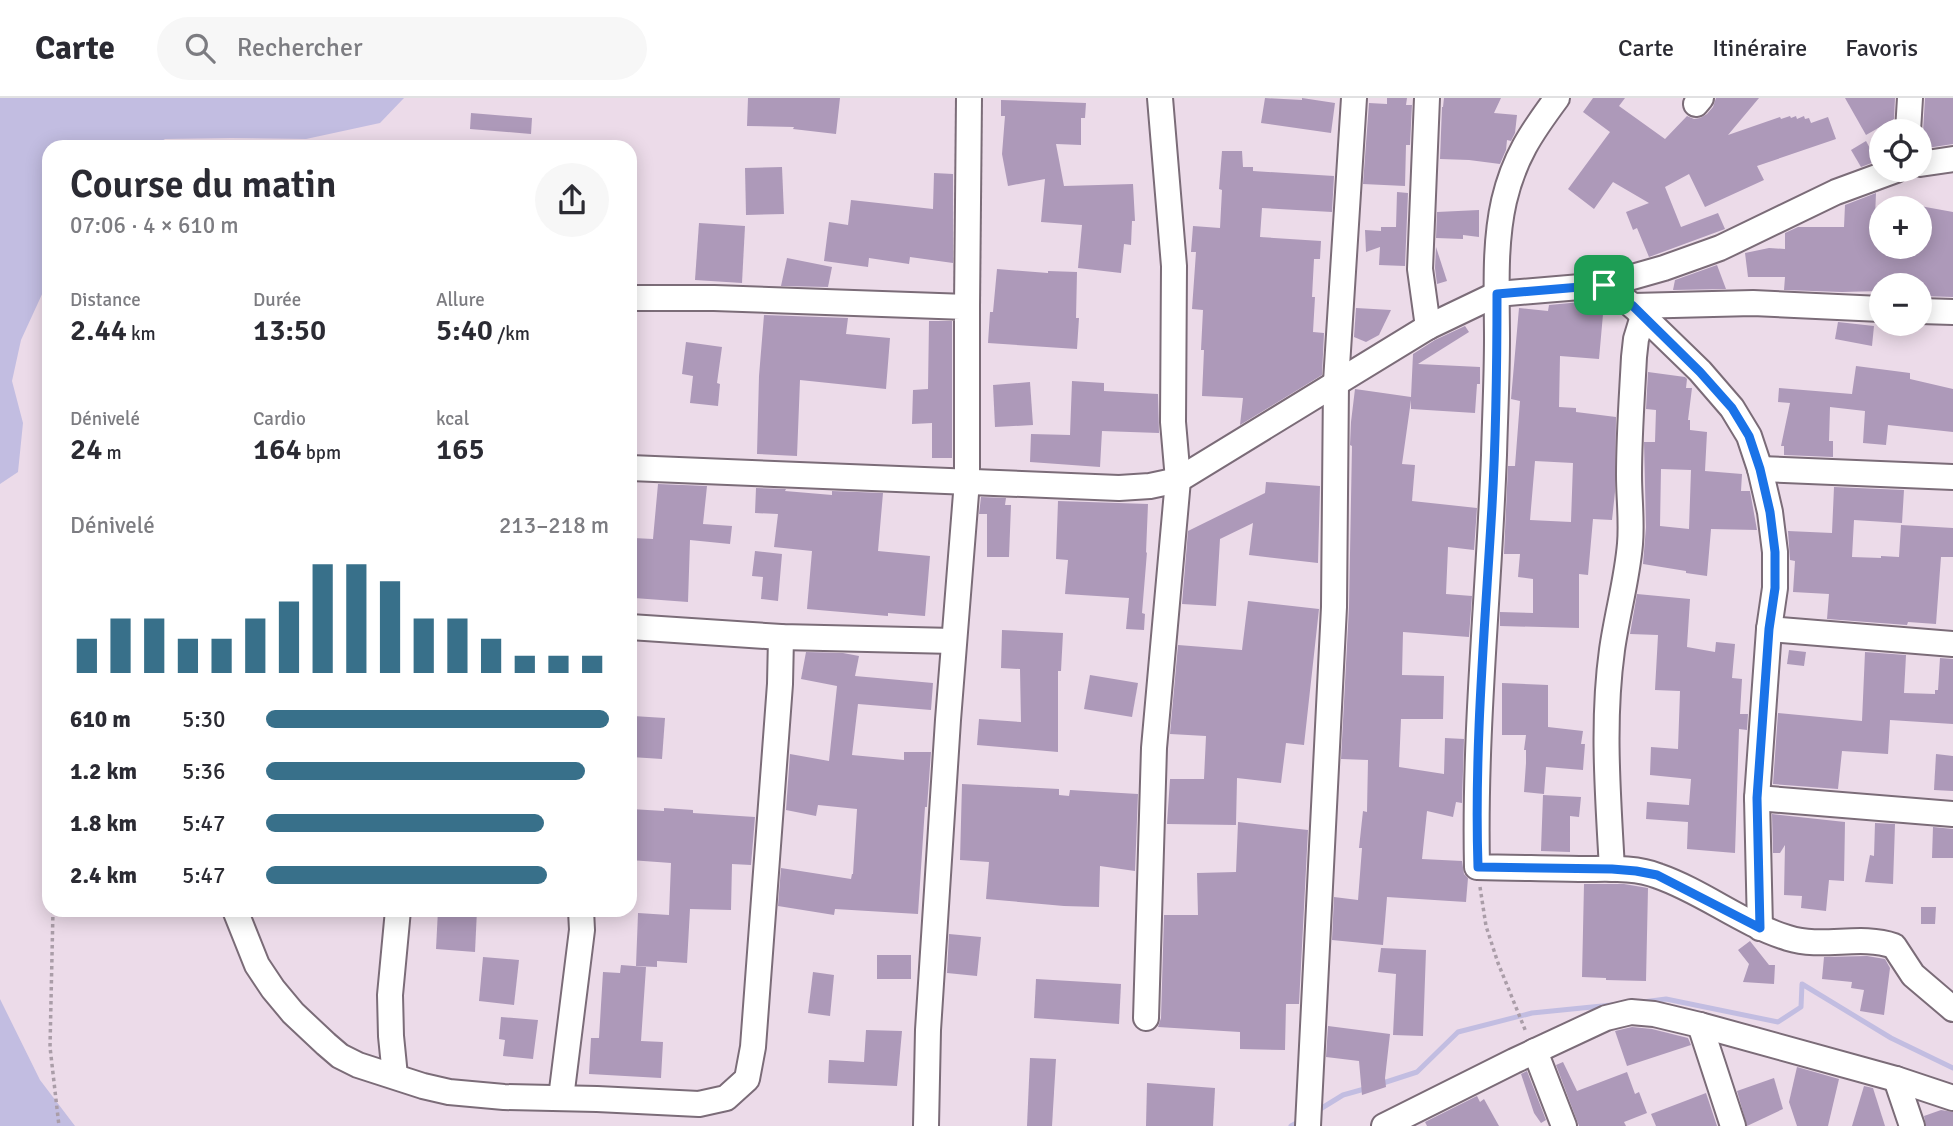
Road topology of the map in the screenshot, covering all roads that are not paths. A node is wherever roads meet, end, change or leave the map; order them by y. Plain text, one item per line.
1 (969, 98) edge
2 (1160, 98) edge
3 (1354, 98) edge
4 (1427, 98) edge
5 (1557, 98) edge
6 (1910, 98) edge
7 (1909, 119) edge
8 (1953, 159) edge
9 (1932, 162) edge
10 (1869, 180) edge
11 (1604, 285) junction
12 (1497, 294) junction
13 (637, 298) edge
14 (967, 307) junction
15 (1869, 308) edge
16 (1638, 311) junction
17 (1932, 312) edge
18 (1953, 312) edge
19 (1428, 327) junction
20 (1336, 382) junction
21 (637, 468) edge
22 (1760, 469) junction
23 (1953, 477) edge
24 (1178, 480) junction
25 (967, 481) junction
26 (637, 627) edge
27 (1769, 629) junction
28 (781, 637) junction
29 (954, 641) junction
30 (1953, 644) edge
31 (1757, 798) junction
32 (1953, 814) edge
33 (1612, 869) junction
34 (238, 917) edge
35 (397, 917) edge
36 (581, 917) edge
37 (1760, 928) junction
38 (1953, 1009) edge
39 (1146, 1018) dead end
40 (1700, 1025) junction
41 (1535, 1051) junction
42 (395, 1076) junction
43 (1896, 1079) junction
44 (561, 1098) junction
45 (1953, 1098) edge
46 (926, 1126) edge
47 (1308, 1126) edge
48 (1384, 1126) edge
49 (1564, 1126) edge
50 (1733, 1126) edge
51 (1912, 1126) edge

1 - 14 street
2 - 24 street
3 - 20 street
4 - 19 street
5 - 12 street
6 - 7 street
8 - 9 street
10 - 11 street
11 - 12 street
11 - 16 street
12 - 19 street
12 - 33 street
13 - 14 street
14 - 25 street
15 - 16 street
16 - 22 street
16 - 33 street
17 - 18 street
19 - 20 street
20 - 24 street
20 - 47 street
21 - 25 street
22 - 23 street
22 - 27 street
24 - 25 street
24 - 39 street
25 - 29 street
26 - 28 street
27 - 30 street
27 - 31 street
28 - 29 street
28 - 44 street
29 - 46 street
31 - 32 street
31 - 37 street
33 - 37 street
34 - 42 street
35 - 42 street
36 - 44 street
37 - 38 street
40 - 41 street
40 - 43 street
40 - 50 street
41 - 48 street
41 - 49 street
42 - 44 street
43 - 45 street
43 - 51 street

